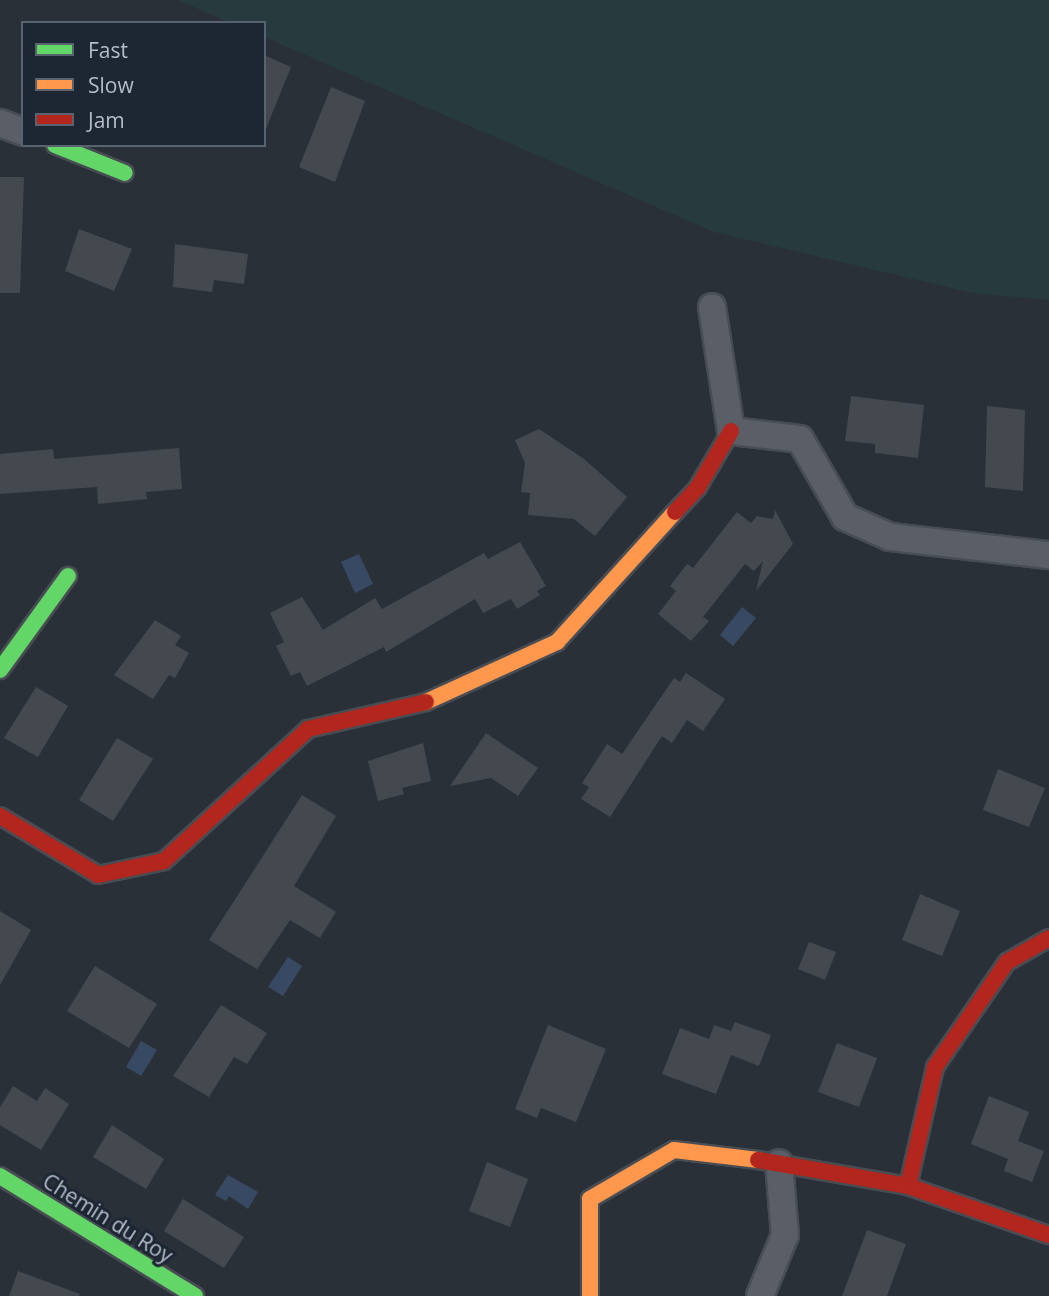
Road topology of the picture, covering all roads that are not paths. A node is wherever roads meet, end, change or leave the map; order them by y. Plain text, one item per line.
1 (0, 124) edge
2 (21, 131) edge
3 (60, 147) edge
4 (125, 173) dead end
5 (712, 307) dead end
6 (731, 431) junction
7 (1049, 555) edge
8 (68, 576) dead end
9 (0, 670) edge
10 (0, 816) edge
11 (1049, 938) edge
12 (779, 1163) junction
13 (0, 1176) edge
14 (908, 1186) junction
15 (1049, 1235) edge
16 (195, 1296) edge
17 (590, 1296) edge
18 (760, 1296) edge

1 - 2 street
3 - 4 street
5 - 6 street
6 - 7 street
6 - 10 street
8 - 9 street
11 - 14 street
12 - 14 street
12 - 17 street
12 - 18 street
13 - 16 street, Chemin du Roy
14 - 15 street

